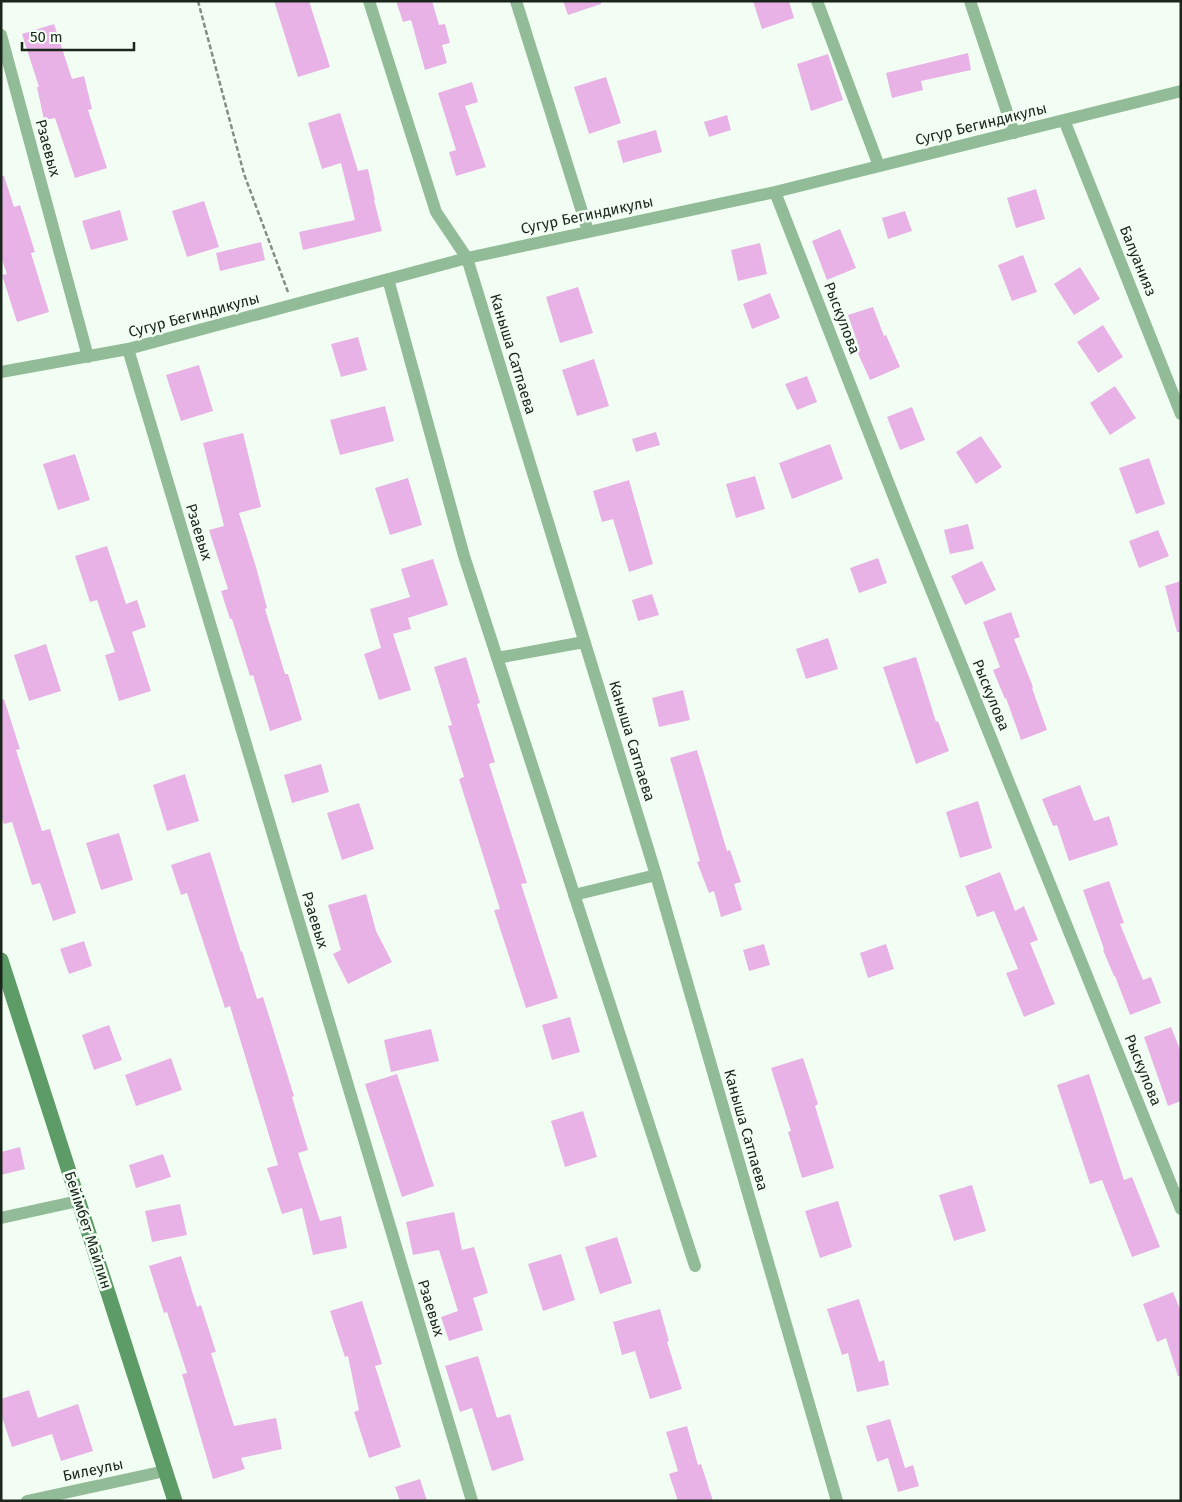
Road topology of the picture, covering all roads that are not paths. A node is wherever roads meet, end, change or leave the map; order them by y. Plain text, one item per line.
1 (369, 1) edge
2 (516, 1) edge
3 (817, 1) edge
4 (970, 1) edge
5 (1, 35) edge
6 (1181, 91) edge
7 (1064, 120) junction
8 (1014, 133) junction
9 (879, 166) junction
10 (775, 192) junction
11 (588, 232) junction
12 (467, 258) junction
13 (388, 279) junction
14 (128, 349) junction
15 (88, 357) junction
16 (1, 372) edge
17 (1181, 414) edge
18 (584, 642) junction
19 (497, 658) junction
20 (656, 875) junction
21 (574, 895) junction
22 (1, 960) edge
23 (78, 1201) junction
24 (1181, 1209) edge
25 (1, 1218) edge
26 (696, 1266) dead end
27 (165, 1471) junction
28 (27, 1501) edge
29 (175, 1501) edge
30 (472, 1501) edge
31 (837, 1501) edge

1 - 12 street, Каныша Сатпаева
2 - 11 street
3 - 9 street
4 - 8 street
5 - 15 street, Рзаевых
6 - 7 street, Сугур Бегиндикулы
7 - 8 street, Сугур Бегиндикулы
7 - 17 street, Балуанияз
8 - 9 street, Сугур Бегиндикулы
9 - 10 street, Сугур Бегиндикулы
10 - 11 street, Сугур Бегиндикулы
10 - 24 street, Рыскулова
11 - 12 street, Сугур Бегиндикулы
12 - 13 street, Сугур Бегиндикулы
12 - 18 street, Каныша Сатпаева
13 - 14 street, Сугур Бегиндикулы
13 - 19 street
14 - 15 street, Сугур Бегиндикулы
14 - 30 street, Рзаевых
15 - 16 street, Сугур Бегиндикулы
18 - 19 street
18 - 20 street, Каныша Сатпаева
19 - 21 street
20 - 21 street
20 - 31 street, Каныша Сатпаева
21 - 26 street
22 - 23 street, Бейімбет Майлин
23 - 25 street
23 - 27 street, Бейімбет Майлин
27 - 28 street, Билеулы
27 - 29 street, Бейімбет Майлин

